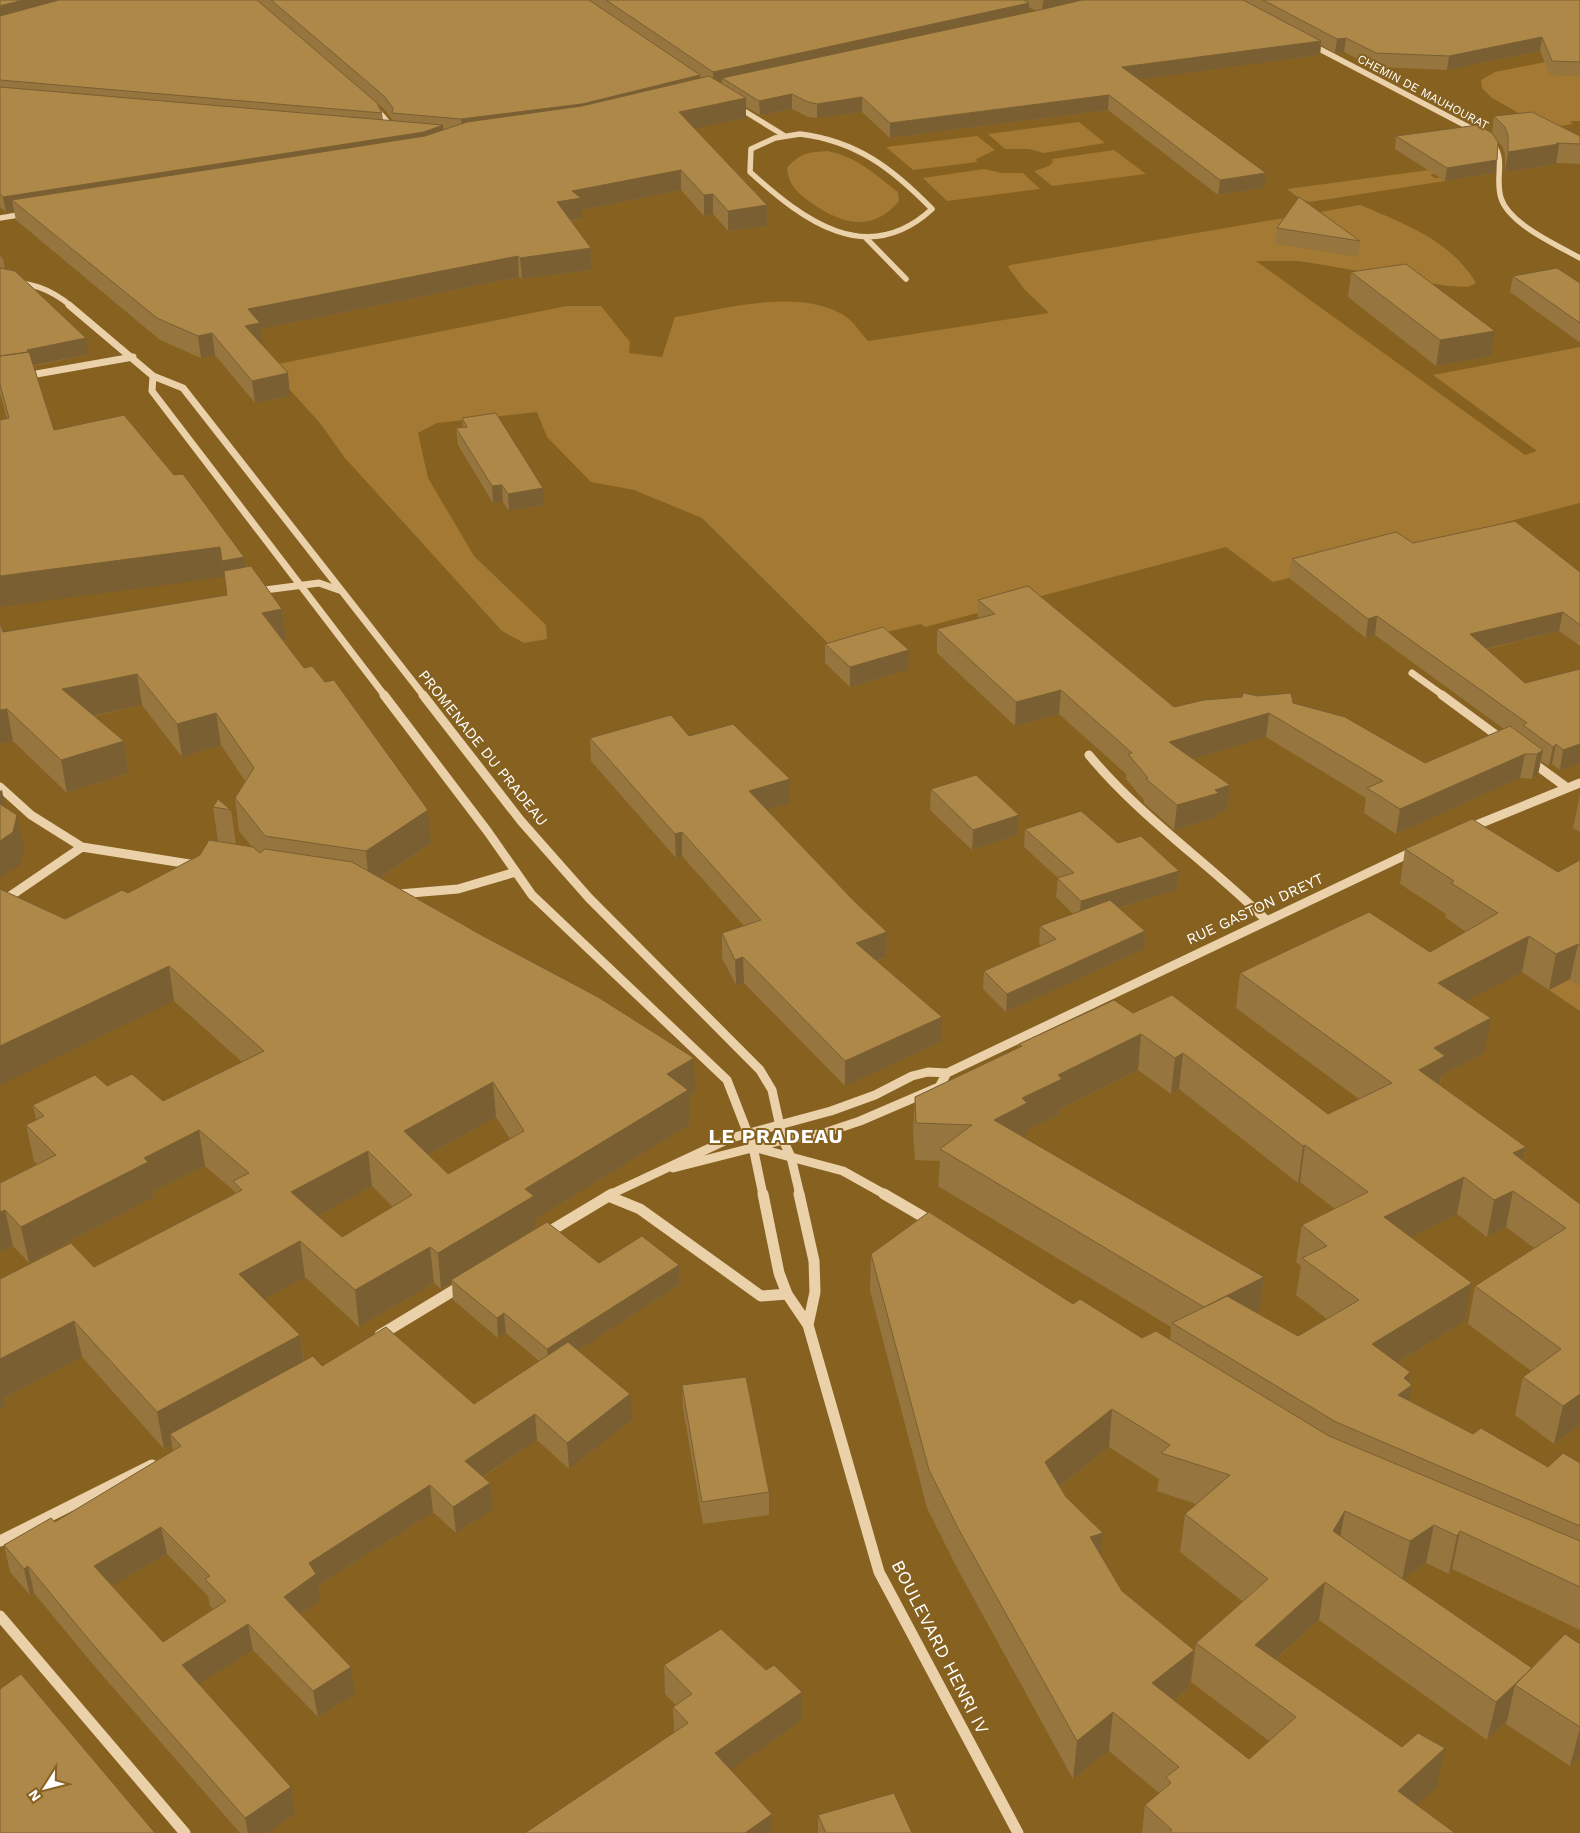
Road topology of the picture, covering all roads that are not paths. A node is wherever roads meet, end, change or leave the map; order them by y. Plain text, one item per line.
1 (1303, 40) edge
2 (726, 100) edge
3 (367, 101) edge
4 (386, 132) edge
5 (786, 136) junction
6 (28, 214) edge
7 (0, 218) edge
8 (866, 238) junction
9 (1580, 258) edge
10 (0, 279) edge
11 (906, 279) dead end
12 (133, 357) junction
13 (153, 376) junction
14 (19, 377) edge
15 (297, 584) junction
16 (339, 590) junction
17 (244, 593) edge
18 (1412, 673) dead end
19 (1513, 748) edge
20 (1089, 755) dead end
21 (1528, 759) edge
22 (1580, 782) edge
23 (0, 787) edge
24 (1566, 787) junction
25 (1459, 832) edge
26 (82, 847) junction
27 (1424, 847) edge
28 (207, 866) edge
29 (516, 872) junction
30 (389, 894) edge
31 (0, 903) edge
32 (1266, 920) junction
33 (947, 1073) junction
34 (780, 1124) junction
35 (747, 1132) junction
36 (783, 1140) junction
37 (753, 1147) junction
38 (791, 1157) junction
39 (666, 1170) junction
40 (608, 1196) junction
41 (942, 1228) edge
42 (540, 1237) edge
43 (472, 1278) edge
44 (787, 1294) junction
45 (808, 1325) junction
46 (370, 1341) edge
47 (165, 1457) edge
48 (0, 1541) edge
49 (0, 1616) edge
50 (185, 1833) edge
51 (1018, 1833) edge

1 - 9 street, CHEMIN DE MAUHOURAT
2 - 5 street
3 - 4 street
5 - 8 street
5 - 8 street
6 - 7 street
8 - 11 street
10 - 12 street, PROMENADE DU PRADEAU
12 - 13 street, PROMENADE DU PRADEAU
12 - 14 street
13 - 15 street
13 - 16 street, PROMENADE DU PRADEAU
15 - 16 street
15 - 17 street
15 - 29 street
16 - 34 street, PROMENADE DU PRADEAU
18 - 19 street
20 - 32 street
21 - 24 street
22 - 24 street
23 - 26 street
24 - 25 street
26 - 28 street
26 - 31 street
27 - 32 street, RUE GASTON DREYT
29 - 30 street
29 - 35 street
32 - 33 street, RUE GASTON DREYT
33 - 34 street, RUE GASTON DREYT
33 - 36 street, RUE GASTON DREYT
34 - 35 street, RUE GASTON DREYT
34 - 36 street, PROMENADE DU PRADEAU
35 - 37 street
35 - 39 street, RUE GASTON DREYT
36 - 37 street, RUE GASTON DREYT
36 - 38 street, BOULEVARD HENRI IV
37 - 38 street
37 - 39 street, RUE GASTON DREYT
37 - 44 street, BOULEVARD HENRI IV
38 - 41 street
38 - 45 street, BOULEVARD HENRI IV
39 - 40 street
40 - 42 street
40 - 44 street
43 - 46 street
44 - 45 street, BOULEVARD HENRI IV
45 - 51 street, BOULEVARD HENRI IV
47 - 48 street
49 - 50 street

